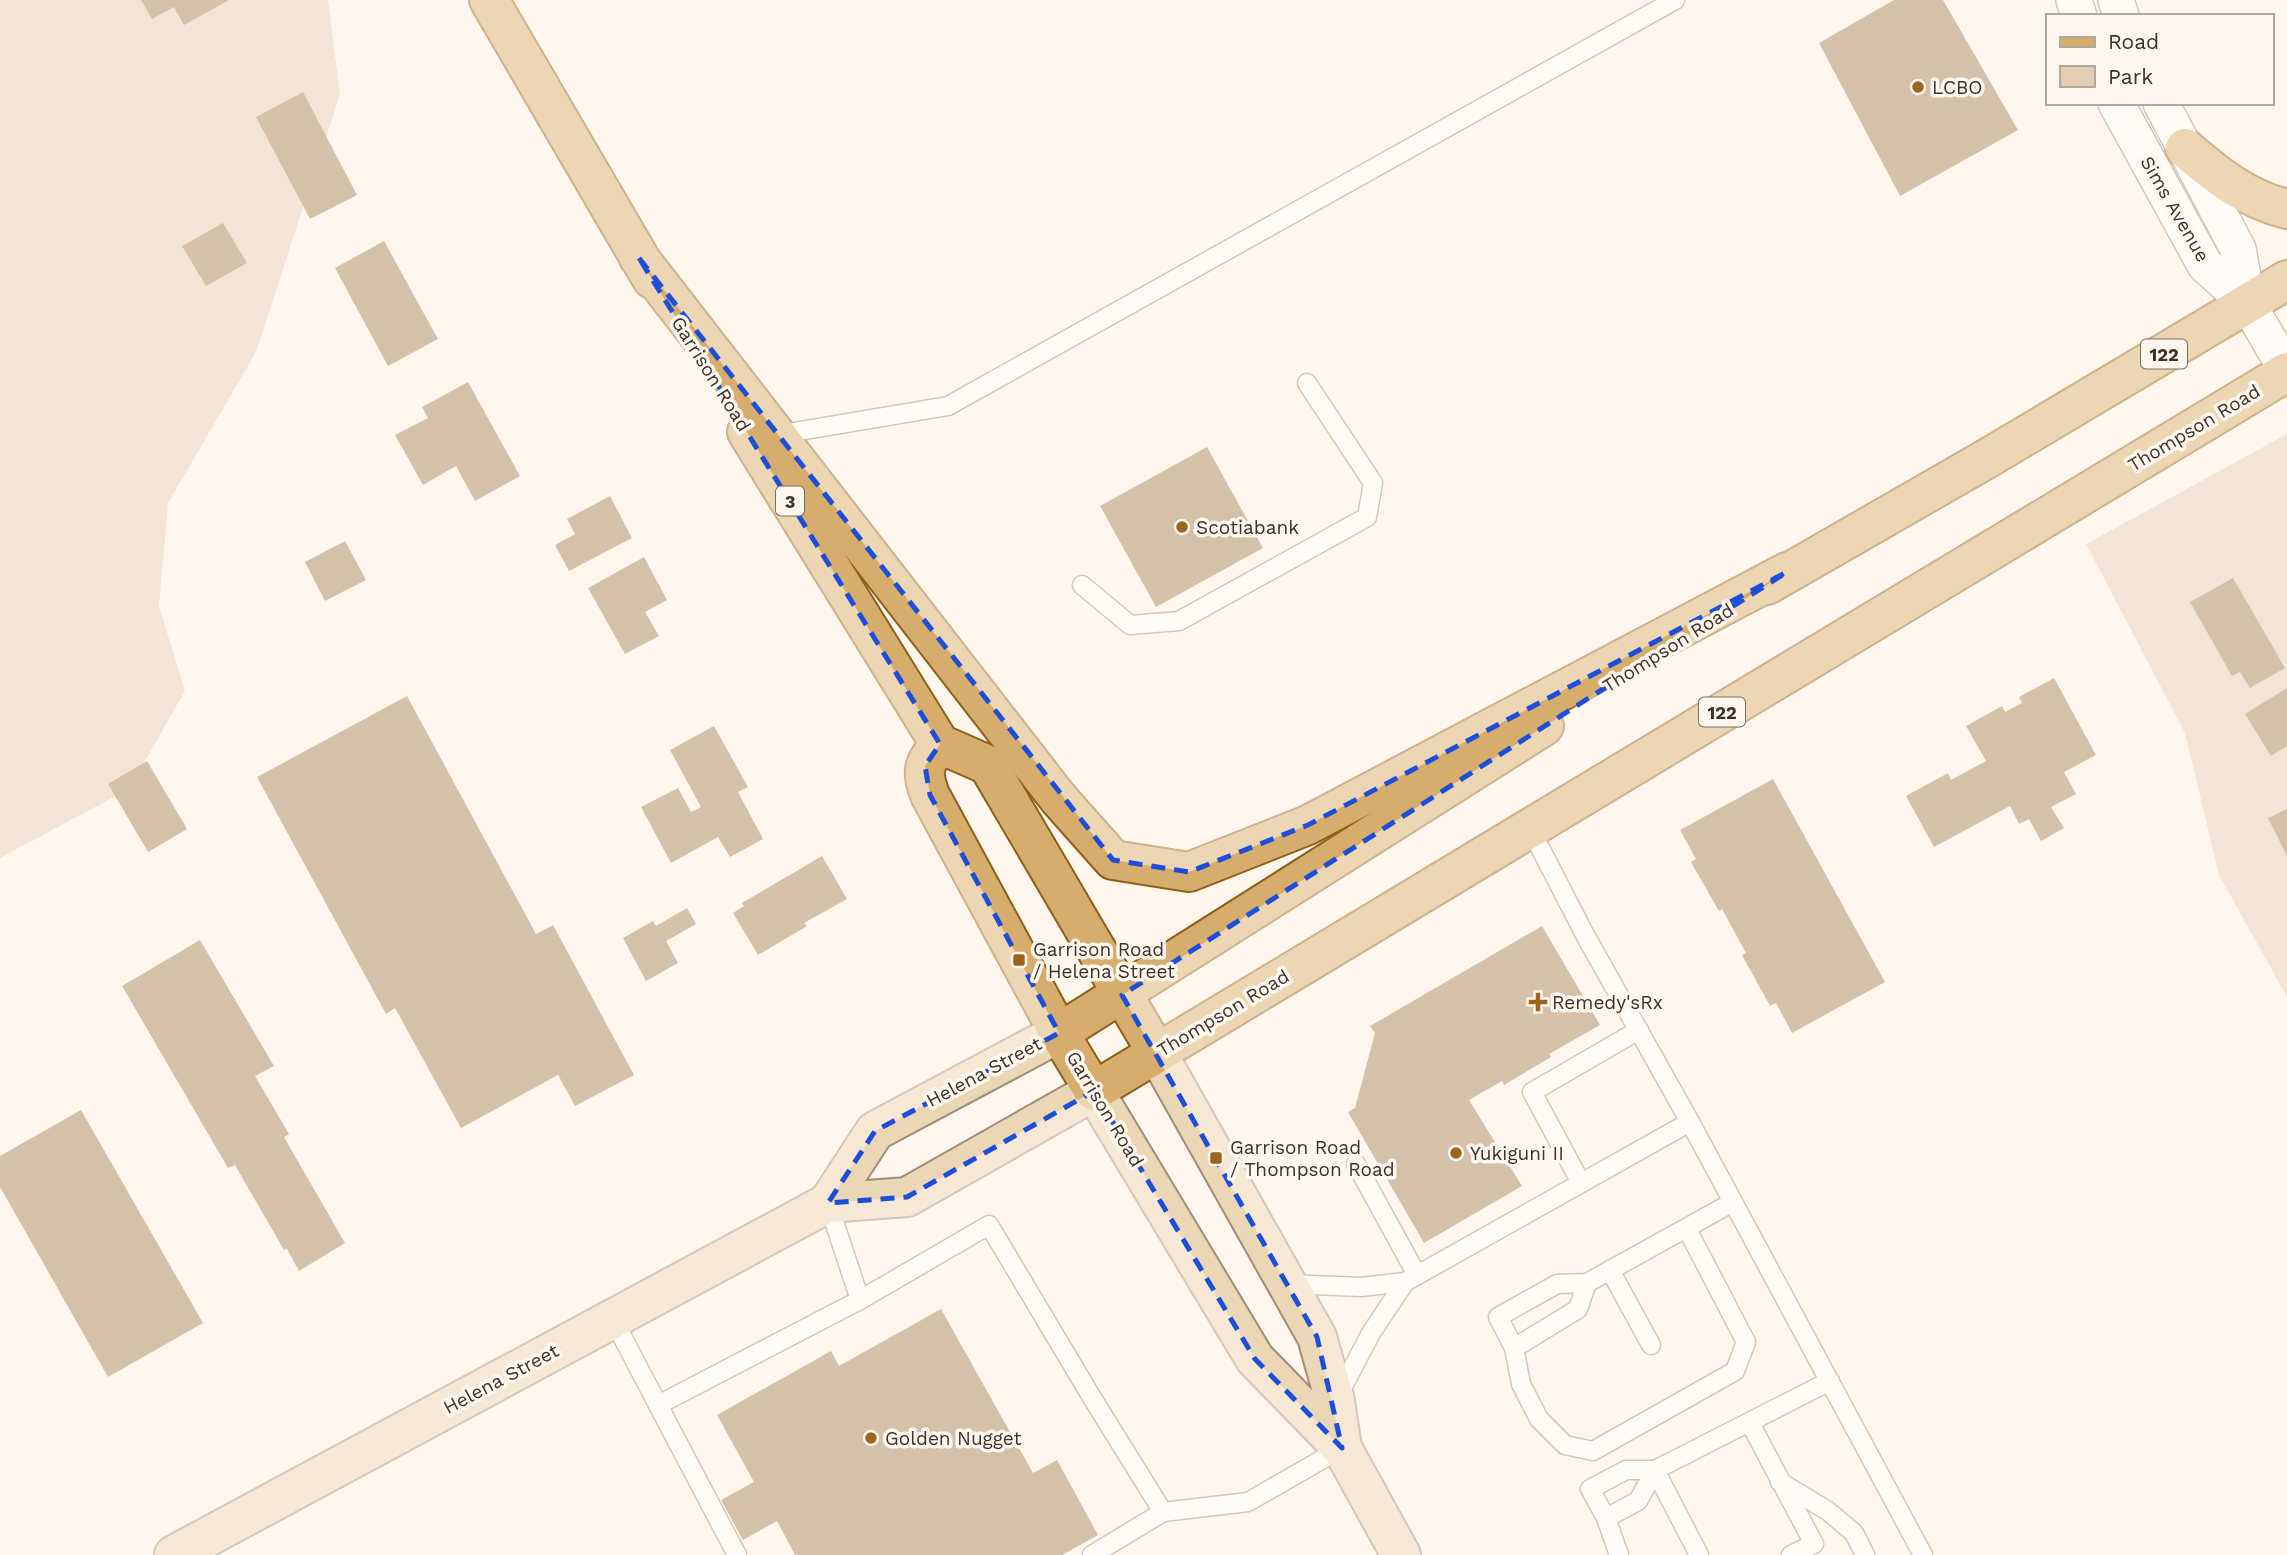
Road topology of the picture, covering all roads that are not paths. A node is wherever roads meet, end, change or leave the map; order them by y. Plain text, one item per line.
1 (489, 0) edge
2 (1675, 0) edge
3 (2117, 105) edge
4 (2162, 105) edge
5 (2185, 148) junction
6 (2287, 209) edge
7 (639, 258) junction
8 (2287, 280) edge
9 (2248, 304) junction
10 (2287, 371) edge
11 (1307, 383) dead end
12 (776, 435) junction
13 (1787, 572) junction
14 (1082, 585) dead end
15 (940, 744) junction
16 (1530, 828) junction
17 (1122, 995) junction
18 (1639, 1030) junction
19 (1059, 1033) junction
20 (1157, 1053) junction
21 (1094, 1091) junction
22 (1690, 1122) junction
23 (1356, 1164) dead end
24 (1581, 1183) junction
25 (1733, 1202) junction
26 (828, 1203) junction
27 (1687, 1228) junction
28 (1610, 1270) junction
29 (1411, 1278) junction
30 (1587, 1283) junction
31 (1287, 1284) junction
32 (860, 1300) junction
33 (613, 1319) junction
34 (1651, 1345) dead end
35 (1514, 1348) junction
36 (1830, 1381) junction
37 (1335, 1401) junction
38 (658, 1405) junction
39 (1750, 1423) junction
40 (1342, 1448) junction
41 (1655, 1470) junction
42 (1780, 1482) junction
43 (1163, 1512) junction
44 (1606, 1518) junction
45 (174, 1555) edge
46 (737, 1555) edge
47 (1092, 1555) edge
48 (1401, 1555) edge
49 (1619, 1555) edge
50 (1699, 1555) edge
51 (1791, 1555) edge
52 (1865, 1555) edge
53 (1923, 1555) edge

1 - 7 main road, Garrison Road / 3
2 - 12 lane
3 - 9 street, Sims Avenue
4 - 5 street, Sims Avenue
5 - 6 main road
5 - 9 street, Sims Avenue
7 - 12 main road
7 - 15 main road, Garrison Road / 3
8 - 9 main road, Thompson Road / 122
9 - 10 street, Sims Avenue
9 - 13 main road, Thompson Road / 122
10 - 16 main road, Thompson Road / 122
11 - 14 lane
12 - 13 main road
13 - 17 main road, Thompson Road / 122
15 - 17 main road, Garrison Road
15 - 19 main road, Garrison Road
16 - 18 lane
16 - 20 main road, Thompson Road / 122
17 - 19 main road, Thompson Road / 122
17 - 20 main road, Garrison Road
18 - 22 lane
18 - 24 lane
19 - 21 main road, Garrison Road
19 - 26 main road, Helena Street / 122
20 - 21 main road, Thompson Road / 122
20 - 31 main road, Garrison Road
21 - 26 main road, Helena Street / 122
21 - 40 main road, Garrison Road
22 - 24 lane
22 - 25 lane
23 - 29 lane
24 - 29 lane
25 - 27 lane
25 - 36 lane
26 - 32 lane
26 - 33 main road, Helena Street / 122
27 - 28 lane
27 - 35 lane
28 - 30 lane
28 - 34 lane
29 - 31 lane
29 - 37 lane
30 - 35 lane
30 - 35 lane
31 - 37 main road, Garrison Road
32 - 38 lane
32 - 43 lane
33 - 38 lane
33 - 45 main road, Helena Street / 122
36 - 39 lane
36 - 53 lane
37 - 40 main road, Garrison Road
38 - 46 lane
39 - 41 lane
39 - 42 lane
40 - 43 lane
40 - 48 main road, Garrison Road
41 - 44 lane
41 - 44 lane
41 - 50 lane
42 - 51 lane
42 - 52 lane
43 - 47 lane
44 - 49 lane

